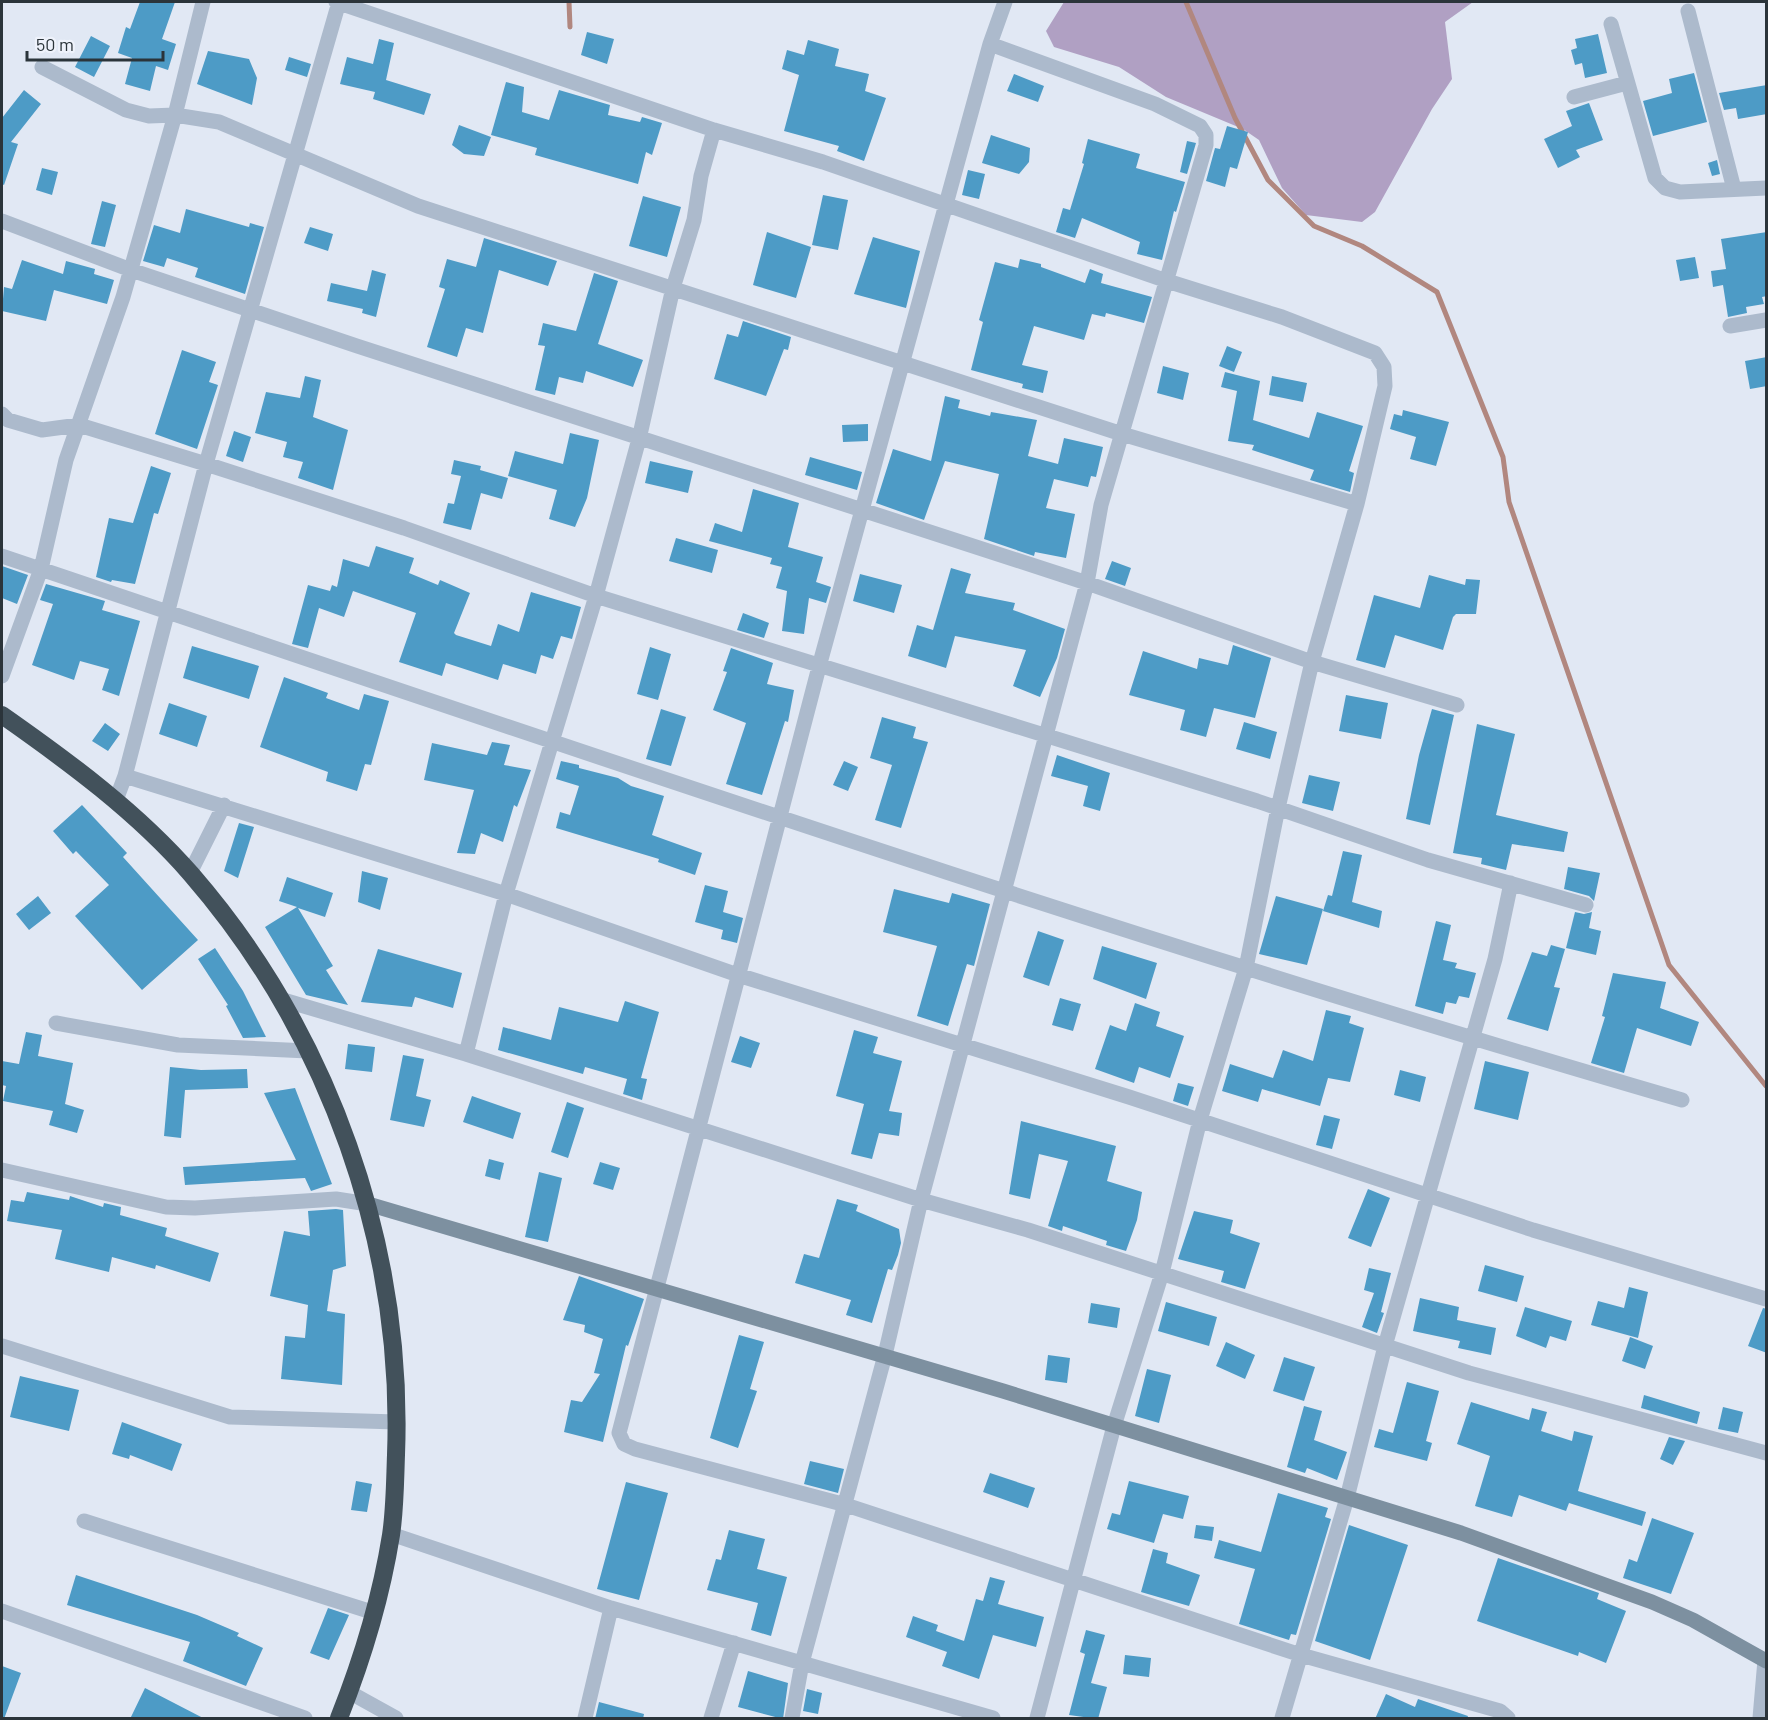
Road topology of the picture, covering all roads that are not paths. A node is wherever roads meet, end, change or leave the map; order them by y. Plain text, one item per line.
1 (203, 2) edge
2 (338, 2) edge
3 (1005, 2) edge
4 (1688, 11) dead end
5 (1611, 24) dead end
6 (990, 44) junction
7 (42, 67) dead end
8 (1627, 84) junction
9 (1575, 97) dead end
10 (175, 115) junction
11 (714, 130) junction
12 (296, 155) junction
13 (1767, 188) edge
14 (1734, 189) junction
15 (947, 205) junction
16 (2, 221) edge
17 (131, 270) junction
18 (1167, 281) junction
19 (674, 288) junction
20 (251, 309) junction
21 (1767, 320) edge
22 (1730, 327) dead end
23 (903, 362) junction
24 (2, 414) edge
25 (79, 424) junction
26 (1122, 434) junction
27 (639, 439) junction
28 (206, 464) junction
29 (1357, 504) junction
30 (862, 511) junction
31 (2, 556) edge
32 (41, 569) junction
33 (1087, 584) junction
34 (596, 596) junction
35 (169, 612) junction
36 (1312, 662) junction
37 (820, 663) junction
38 (2, 676) edge
39 (1457, 705) dead end
40 (2, 715) edge
41 (1047, 735) junction
42 (553, 740) junction
43 (125, 776) junction
44 (116, 800) junction
45 (224, 805) junction
46 (1278, 808) junction
47 (780, 817) junction
48 (190, 873) junction
49 (1511, 883) junction
50 (1004, 893) junction
51 (506, 894) junction
52 (1586, 905) dead end
53 (1246, 968) junction
54 (738, 975) junction
55 (280, 999) junction
56 (56, 1023) dead end
57 (1471, 1039) junction
58 (963, 1045) junction
59 (308, 1051) junction
60 (466, 1054) junction
61 (1682, 1100) dead end
62 (1200, 1120) junction
63 (696, 1130) junction
64 (2, 1170) edge
65 (1428, 1196) junction
66 (921, 1200) junction
67 (368, 1204) junction
68 (1162, 1273) junction
69 (655, 1290) junction
70 (1767, 1299) edge
71 (2, 1346) edge
72 (1385, 1346) junction
73 (885, 1355) junction
74 (397, 1422) junction
75 (1114, 1426) junction
76 (1767, 1453) edge
77 (1347, 1498) junction
78 (846, 1505) junction
79 (84, 1521) dead end
80 (391, 1534) junction
81 (1073, 1580) junction
82 (611, 1608) junction
83 (2, 1611) edge
84 (375, 1613) junction
85 (734, 1642) junction
86 (1301, 1655) junction
87 (1766, 1661) edge
88 (802, 1663) junction
89 (349, 1692) junction
90 (305, 1719) edge
91 (339, 1719) edge
92 (396, 1719) edge
93 (585, 1719) edge
94 (711, 1719) edge
95 (792, 1719) edge
96 (993, 1719) edge
97 (1037, 1719) edge
98 (1282, 1719) edge
99 (1508, 1719) edge
100 (1760, 1719) edge

1 - 10 street
2 - 11 street
2 - 12 street
3 - 6 street
4 - 14 street
5 - 8 street
6 - 15 street
6 - 18 street
7 - 10 street
8 - 9 street
8 - 14 street
10 - 12 street
10 - 17 street
11 - 15 street
11 - 19 street
12 - 19 street
12 - 20 street
13 - 14 street
15 - 18 street
15 - 23 street
16 - 17 street
17 - 20 street
17 - 25 street
18 - 26 street
18 - 29 street
19 - 23 street
19 - 27 street
20 - 27 street
20 - 28 street
21 - 22 street
23 - 26 street
23 - 30 street
24 - 25 street
25 - 28 street
25 - 32 street
26 - 29 street
26 - 33 street
27 - 30 street
27 - 34 street
28 - 34 street
28 - 35 street
29 - 36 street
30 - 33 street
30 - 37 street
31 - 32 street
32 - 35 street
32 - 38 street
33 - 36 street
33 - 41 street
34 - 37 street
34 - 42 street
35 - 42 street
35 - 43 street
36 - 39 street
36 - 46 street
37 - 41 street
37 - 47 street
40 - 44 highway
41 - 46 street
41 - 50 street
42 - 47 street
42 - 51 street
43 - 44 street
43 - 45 street
44 - 48 highway
45 - 48 street
45 - 51 street
46 - 49 street
46 - 53 street
47 - 50 street
47 - 54 street
48 - 55 highway
49 - 52 street
49 - 57 street
50 - 53 street
50 - 58 street
51 - 54 street
51 - 60 street
53 - 57 street
53 - 62 street
54 - 58 street
54 - 63 street
55 - 59 highway
55 - 60 street
56 - 59 street
57 - 61 street
57 - 65 street
58 - 62 street
58 - 66 street
59 - 67 highway
60 - 63 street
62 - 65 street
62 - 68 street
63 - 66 street
63 - 69 street
64 - 67 street
65 - 70 street
65 - 72 street
66 - 68 street
66 - 73 street
67 - 69 street
67 - 74 highway
68 - 72 street
68 - 75 street
69 - 73 street
69 - 78 street
71 - 74 street
72 - 76 street
72 - 77 street
73 - 75 street
73 - 78 street
74 - 80 highway
75 - 77 street
75 - 81 street
77 - 86 street
77 - 87 street
78 - 81 street
78 - 88 street
79 - 84 street
80 - 82 street
80 - 84 highway
81 - 86 street
81 - 97 street
82 - 85 street
82 - 93 street
83 - 90 street
84 - 89 highway
85 - 88 street
85 - 94 street
86 - 98 street
86 - 99 street
87 - 100 street
88 - 95 street
88 - 96 street
89 - 91 highway
89 - 92 street

